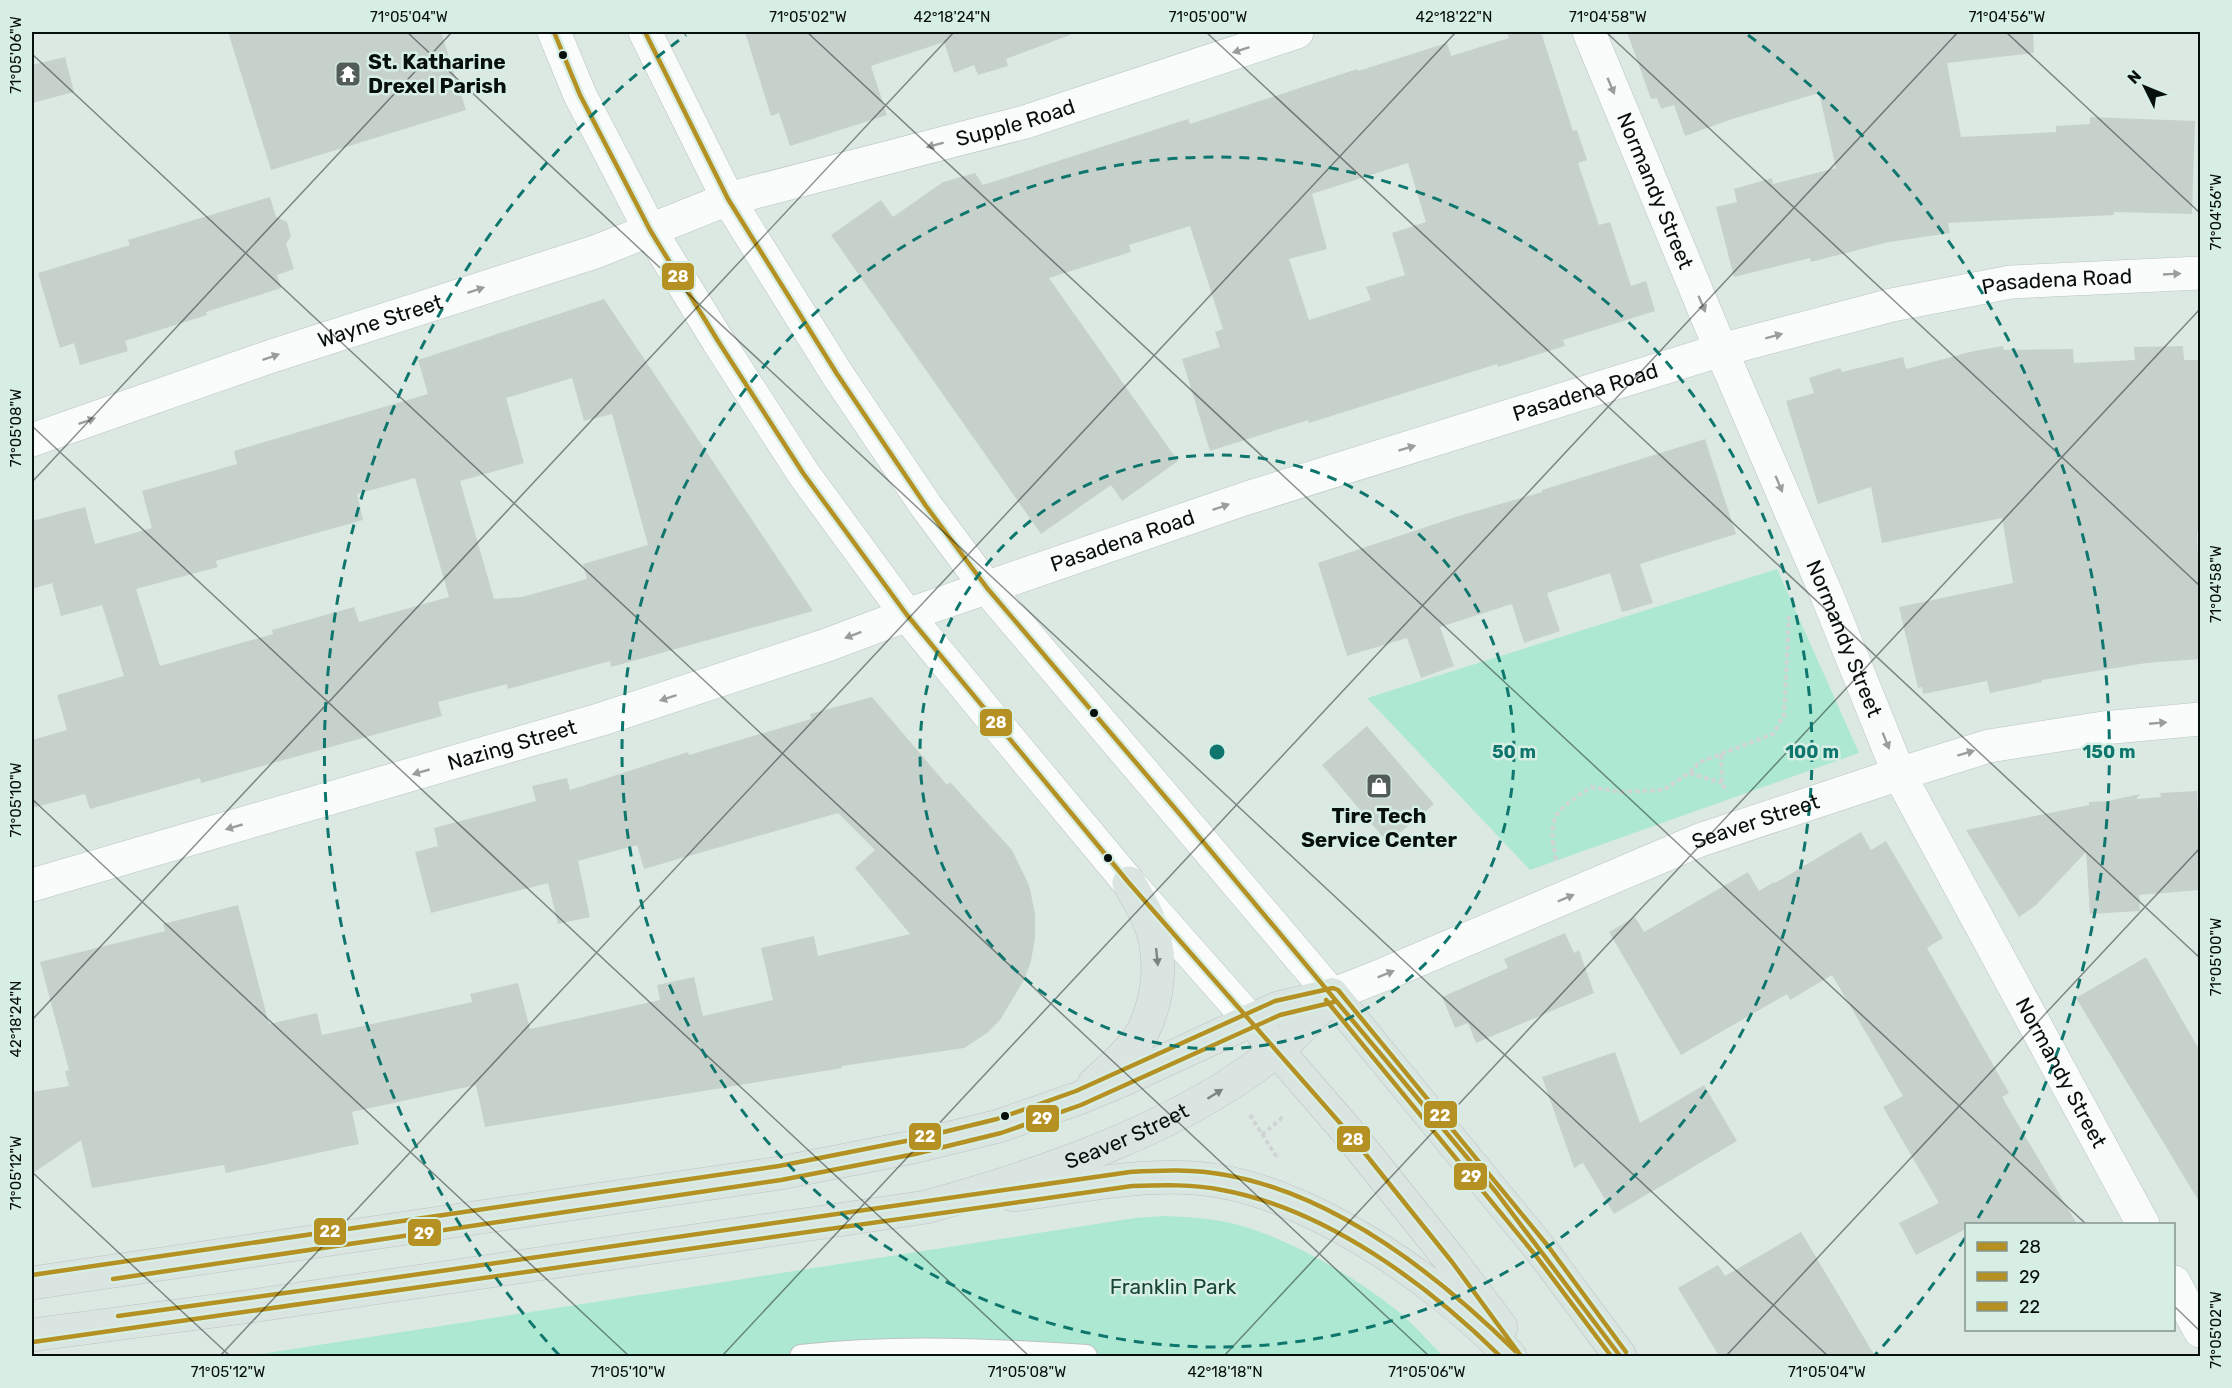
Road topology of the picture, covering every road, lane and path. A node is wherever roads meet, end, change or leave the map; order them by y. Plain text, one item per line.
1 (554, 32) edge
2 (645, 32) edge
3 (1297, 32) edge
4 (1589, 32) edge
5 (728, 199) junction
6 (650, 230) junction
7 (2200, 273) edge
8 (1721, 350) junction
9 (32, 440) edge
10 (987, 588) junction
11 (907, 615) junction
12 (1789, 616) dead end
13 (2200, 719) edge
14 (1721, 755) junction
15 (1689, 773) junction
16 (1899, 774) junction
17 (1722, 783) junction
18 (1729, 795) dead end
19 (1557, 865) dead end
20 (1129, 883) junction
21 (32, 885) edge
22 (1332, 995) junction
23 (1250, 1020) junction
24 (1278, 1050) junction
25 (1079, 1098) junction
26 (1248, 1112) dead end
27 (1284, 1116) dead end
28 (1262, 1135) junction
29 (1272, 1165) dead end
30 (926, 1207) junction
31 (2141, 1223) edge
32 (32, 1283) edge
33 (2175, 1284) edge
34 (2200, 1330) edge
35 (32, 1335) edge
36 (801, 1356) edge
37 (1086, 1356) edge
38 (1510, 1356) edge
39 (1521, 1356) edge
40 (1620, 1356) edge

1 - 6 street
2 - 5 street
3 -> 5 street, Supple Road
4 -> 8 street, Normandy Street
5 - 6 street, Wayne Street
5 - 10 street
9 -> 6 street, Wayne Street
6 - 11 street
8 -> 7 street, Pasadena Road
10 -> 8 street, Pasadena Road
8 -> 16 street, Normandy Street
10 - 11 street, Nazing Street
10 - 22 street
11 - 20 street
11 -> 21 street, Nazing Street
12 - 14 path
16 -> 13 street, Seaver Street
14 - 15 path
14 - 17 path
15 - 17 path
15 - 19 path
22 -> 16 street, Seaver Street
16 - 31 street, Normandy Street
17 - 18 path
20 - 23 street
20 -> 25 main road
22 - 23 main road, Seaver Street
22 - 24 main road, Seaver Street
22 - 40 main road
23 - 24 main road
23 - 25 main road, Seaver Street
30 -> 24 main road, Seaver Street
24 - 39 main road
25 - 32 main road, Seaver Street
26 - 28 path
27 - 28 path
28 - 29 path
30 - 35 main road, Seaver Street
30 - 38 main road
33 - 34 street
36 - 37 lane

